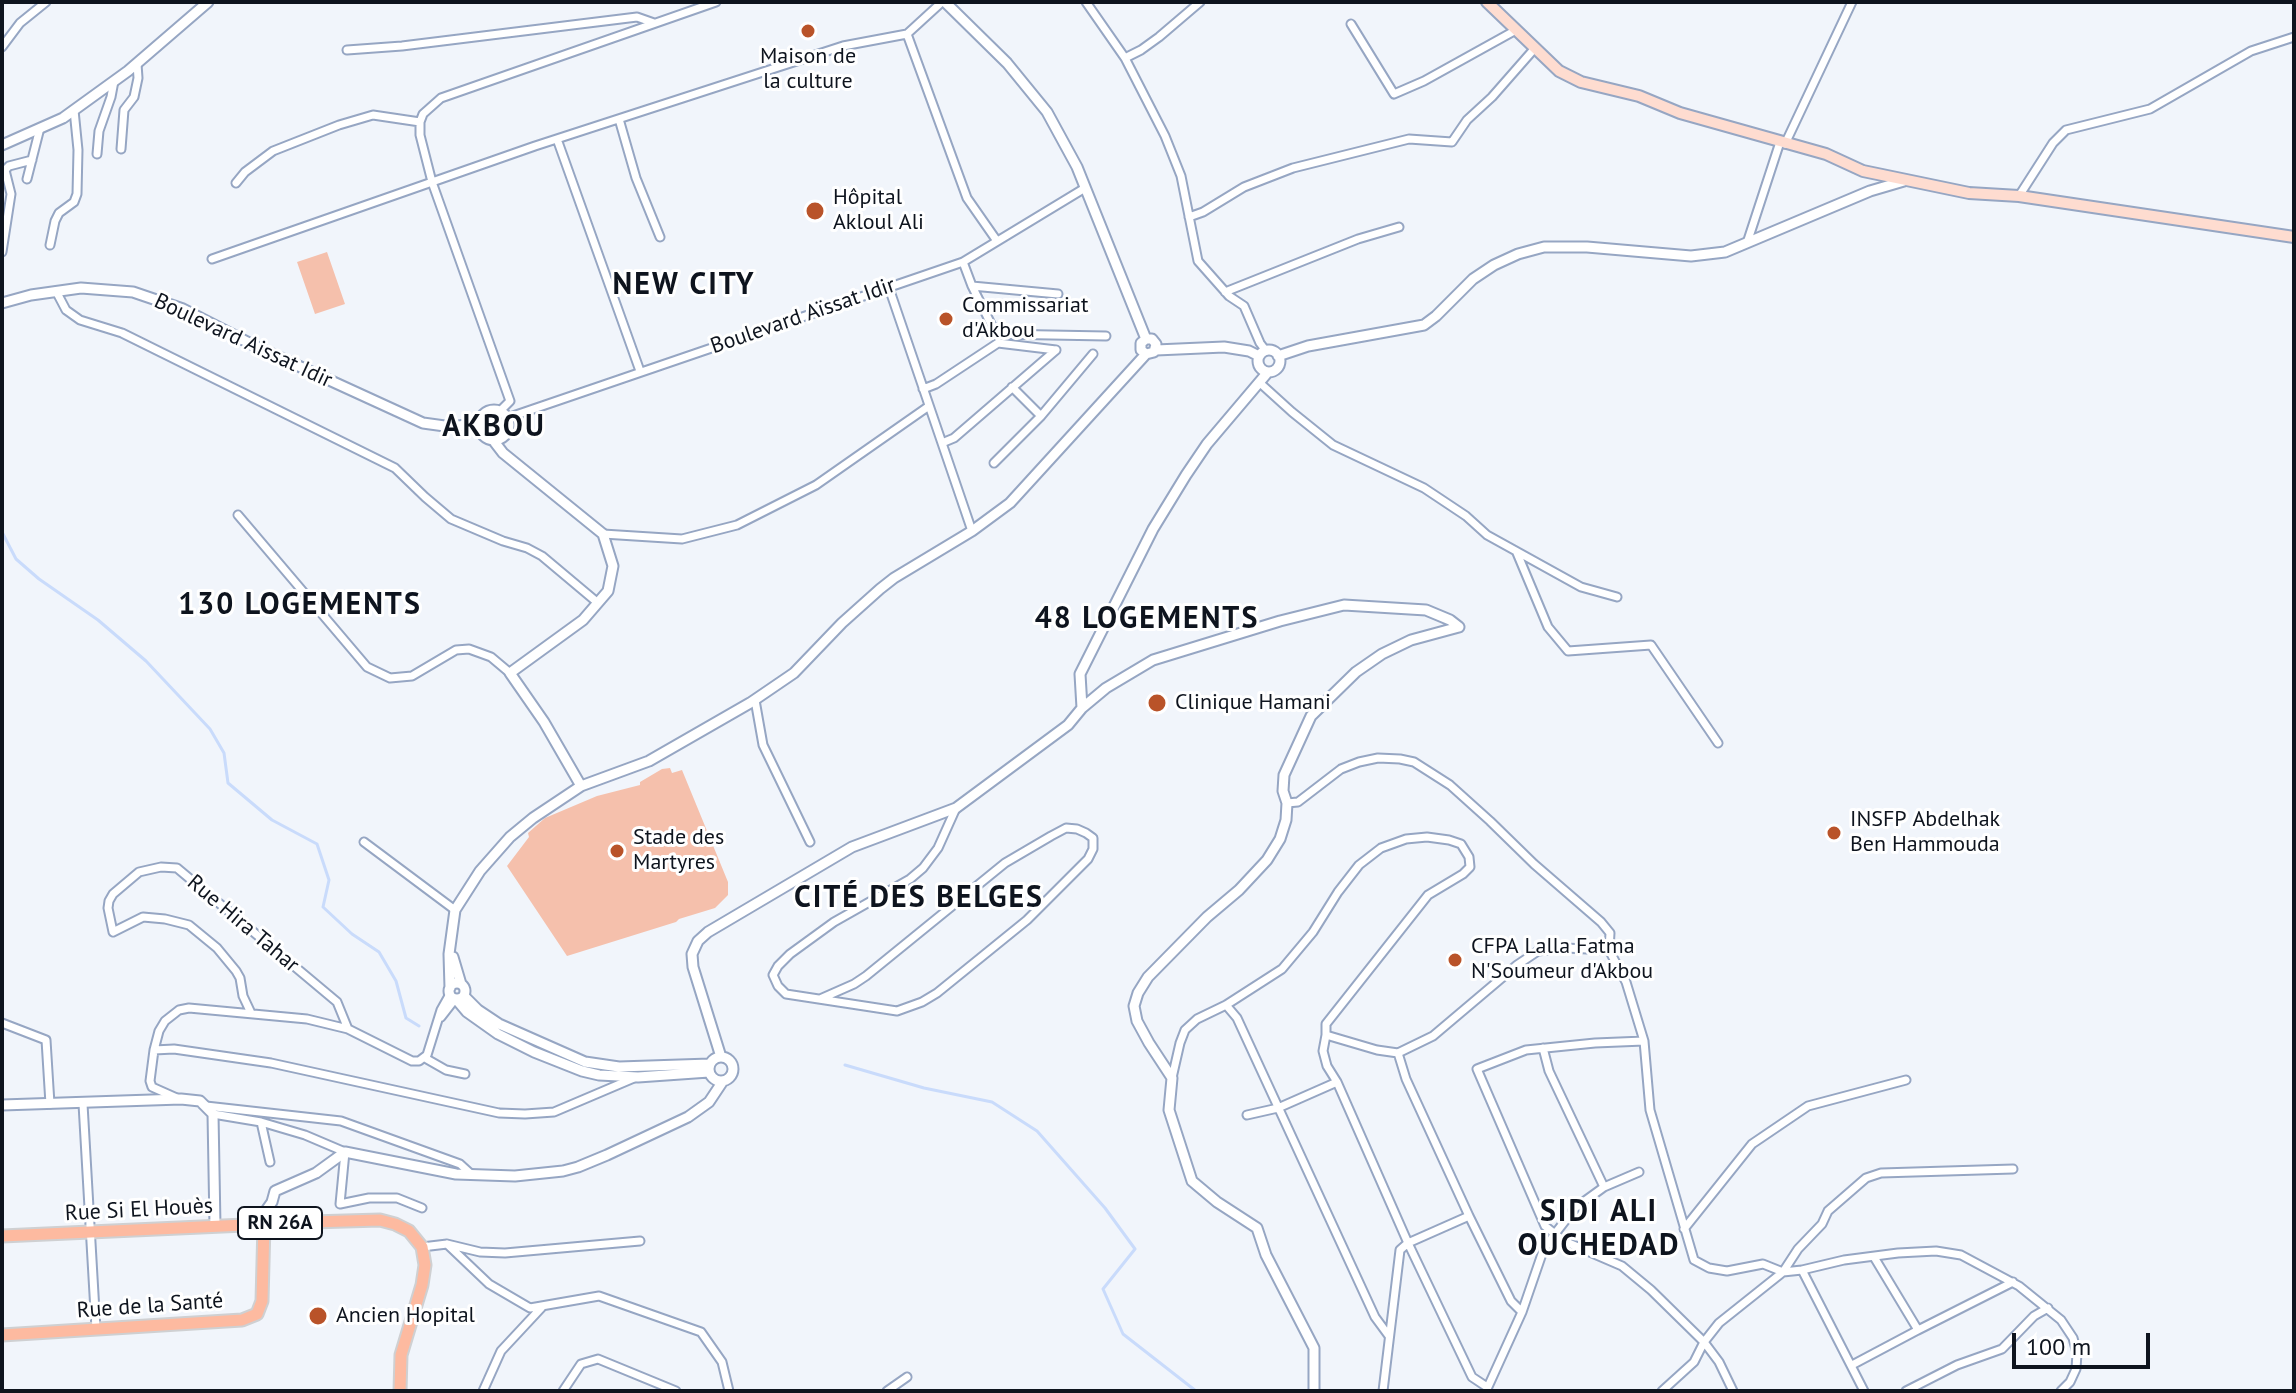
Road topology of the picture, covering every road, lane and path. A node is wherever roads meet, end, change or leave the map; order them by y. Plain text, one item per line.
1 (46, 2) edge
2 (208, 2) edge
3 (716, 2) edge
4 (943, 2) edge
5 (1086, 2) edge
6 (1200, 2) edge
7 (1487, 2) edge
8 (1852, 2) edge
9 (655, 23) junction
10 (1351, 24) dead end
11 (1516, 30) junction
12 (907, 34) junction
13 (2294, 37) edge
14 (2, 47) edge
15 (1535, 48) junction
16 (347, 50) dead end
17 (1125, 58) junction
18 (137, 64) junction
19 (114, 81) junction
20 (74, 110) junction
21 (619, 119) junction
22 (420, 122) junction
23 (40, 128) junction
24 (557, 139) junction
25 (1783, 143) junction
26 (2, 145) edge
27 (121, 149) dead end
28 (97, 154) dead end
29 (32, 160) junction
30 (27, 179) dead end
31 (1904, 181) junction
32 (432, 182) junction
33 (236, 183) dead end
34 (1085, 188) junction
35 (2019, 196) junction
36 (1189, 217) junction
37 (1399, 227) dead end
38 (660, 237) dead end
39 (2294, 237) edge
40 (997, 241) junction
41 (1747, 243) junction
42 (50, 245) dead end
43 (2, 252) edge
44 (212, 259) dead end
45 (963, 262) junction
46 (972, 286) junction
47 (889, 288) junction
48 (56, 291) junction
49 (1225, 292) junction
50 (1058, 294) dead end
51 (2, 303) edge
52 (1106, 336) dead end
53 (1151, 352) junction
54 (1093, 354) dead end
55 (1262, 354) junction
56 (1278, 356) junction
57 (640, 371) junction
58 (1268, 372) junction
59 (1260, 383) junction
60 (1012, 387) junction
61 (923, 389) junction
62 (929, 406) junction
63 (504, 415) junction
64 (1041, 416) junction
65 (479, 423) junction
66 (493, 440) junction
67 (942, 443) junction
68 (994, 463) dead end
69 (238, 515) dead end
70 (972, 531) junction
71 (603, 534) junction
72 (1516, 551) junction
73 (1617, 597) dead end
74 (598, 603) junction
75 (510, 673) junction
76 (755, 700) junction
77 (1082, 708) junction
78 (1718, 743) dead end
79 (581, 786) junction
80 (1287, 803) junction
81 (956, 808) junction
82 (364, 842) dead end
83 (810, 842) dead end
84 (455, 910) junction
85 (450, 943) junction
86 (1609, 950) junction
87 (455, 995) junction
88 (820, 999) junction
89 (1226, 1005) junction
90 (251, 1013) junction
91 (2, 1023) edge
92 (348, 1029) junction
93 (1326, 1035) junction
94 (1644, 1041) junction
95 (1543, 1048) junction
96 (154, 1050) junction
97 (1398, 1053) junction
98 (721, 1057) junction
99 (425, 1058) junction
100 (710, 1068) junction
101 (465, 1074) dead end
102 (638, 1077) junction
103 (1172, 1078) junction
104 (1906, 1080) dead end
105 (723, 1081) junction
106 (1337, 1082) junction
107 (181, 1099) junction
108 (50, 1104) junction
109 (83, 1104) junction
110 (2, 1105) edge
111 (1278, 1108) junction
112 (210, 1110) junction
113 (1247, 1115) dead end
114 (261, 1122) junction
115 (345, 1152) junction
116 (270, 1162) dead end
117 (2013, 1169) dead end
118 (1639, 1172) dead end
119 (471, 1174) junction
120 (1604, 1187) junction
121 (422, 1208) dead end
122 (1469, 1216) junction
123 (264, 1224) junction
124 (215, 1226) junction
125 (1684, 1229) junction
126 (90, 1232) junction
127 (1554, 1235) junction
128 (2, 1236) edge
129 (640, 1241) dead end
130 (1408, 1243) junction
131 (447, 1244) junction
132 (422, 1247) junction
133 (1874, 1257) junction
134 (1802, 1270) junction
135 (1783, 1272) junction
136 (2013, 1282) junction
137 (544, 1306) junction
138 (2048, 1308) junction
139 (1522, 1312) junction
140 (96, 1329) junction
141 (1918, 1330) junction
142 (2, 1335) edge
143 (1389, 1336) junction
144 (1704, 1342) junction
145 (1852, 1365) junction
146 (907, 1377) dead end
147 (1487, 1389) edge
148 (400, 1391) edge
149 (483, 1391) edge
150 (563, 1391) edge
151 (676, 1391) edge
152 (729, 1391) edge
153 (887, 1391) edge
154 (1314, 1391) edge
155 (1383, 1391) edge
156 (1662, 1391) edge
157 (1733, 1391) edge
158 (1864, 1391) edge
159 (1906, 1391) edge
160 (2061, 1391) edge

1 - 14 street
2 - 18 street
3 - 9 street
4 - 12 street
4 - 34 street
5 - 17 street
6 - 17 street
7 - 11 main road
8 - 25 street
9 - 16 street
9 - 22 street
10 - 11 street
11 - 15 main road
12 - 21 street
12 - 40 street
13 - 35 street
15 - 25 main road
15 - 36 street
17 - 36 street
18 - 19 street
18 - 27 street
19 - 20 street
19 - 28 street
20 - 23 street
20 - 42 street
21 - 24 street
21 - 38 street
22 - 32 street
22 - 33 street
23 - 26 street
23 - 29 street
24 - 32 street
24 - 57 street
25 - 31 main road
25 - 41 street
29 - 30 street
29 - 43 street
31 - 35 main road
31 - 41 street
32 - 44 street
32 - 63 street
34 - 40 street, Boulevard Aïssat Idir
34 - 53 street
35 - 39 main road
36 - 49 street
37 - 49 street
40 - 45 street, Boulevard Aïssat Idir
41 - 56 street
45 - 46 street
45 - 47 street, Boulevard Aïssat Idir
46 - 50 street
46 - 52 street
47 - 57 street, Boulevard Aïssat Idir
47 - 61 street
48 - 51 street, Boulevard Aissat Idir
48 - 65 street, Boulevard Aissat Idir
48 - 74 street
49 - 55 street
53 - 55 street
53 - 70 street
54 - 64 street
55 - 56 street
55 - 58 street
56 - 58 street
57 - 63 street, Boulevard Aïssat Idir
58 - 59 street
59 - 72 street
59 - 77 street
60 - 61 street
60 - 64 street
60 - 67 street
61 - 62 street
62 - 67 street
62 - 71 street
63 - 65 street
63 - 66 street
64 - 68 street
65 - 66 street
66 - 71 street
67 - 70 street
69 - 75 street
70 - 76 street
71 - 74 street
72 - 73 street
72 - 78 street
74 - 75 street
75 - 79 street
76 - 79 street
76 - 83 street
77 - 80 street
77 - 81 street
79 - 84 street
80 - 86 street
80 - 103 street
81 - 88 street
81 - 98 street
82 - 84 street
84 - 85 street
85 - 87 street
85 - 87 street
86 - 94 street
86 - 97 street
87 - 99 street
87 - 100 street
87 - 102 street
88 - 88 street
89 - 93 street
89 - 103 street
89 - 111 street
90 - 92 street
90 - 92 street, Rue Hira Tahar
90 - 96 street
91 - 108 street
92 - 99 street
93 - 97 street
93 - 106 street
94 - 95 street
94 - 125 street
95 - 120 street
95 - 127 street
96 - 102 street
96 - 107 street
97 - 122 street
98 - 100 street
98 - 105 street
99 - 101 street
100 - 102 street
100 - 105 street
103 - 154 street
104 - 125 street
105 - 119 street
106 - 111 street
106 - 130 street
107 - 109 street
107 - 112 street
108 - 109 street
108 - 110 street
109 - 126 street
111 - 113 street
111 - 143 street
112 - 114 street
112 - 119 street
112 - 124 street
114 - 115 street
114 - 116 street
115 - 119 street
115 - 121 street
115 - 123 street
117 - 135 street
118 - 120 street
120 - 127 street
122 - 130 street
122 - 139 street
123 - 124 main road, Rue Si El Houès / RN 26A
123 - 132 main road, Rue Si El Houès / RN 26A
123 - 140 main road, Rue de la Santé / RN 26A
124 - 126 main road, Rue Si El Houès / RN 26A
125 - 135 street
126 - 128 main road, Rue Si El Houès / RN 26A
126 - 140 street
127 - 139 street
127 - 144 street
129 - 131 street
130 - 143 street
130 - 147 street
131 - 132 street
131 - 137 street
132 - 148 main road
133 - 134 street
133 - 136 street
133 - 141 street
134 - 135 street
134 - 145 street
135 - 144 street
136 - 138 street
136 - 141 street
137 - 149 street
137 - 152 street
138 - 159 street
138 - 160 street
139 - 147 street
140 - 142 main road, Rue de la Santé / RN 26A
141 - 145 street
143 - 155 street
144 - 156 street
144 - 157 street
145 - 158 street
146 - 153 street
150 - 151 street

